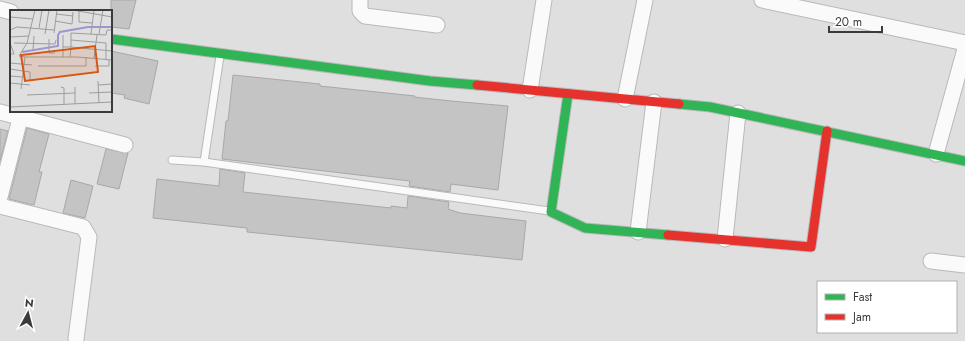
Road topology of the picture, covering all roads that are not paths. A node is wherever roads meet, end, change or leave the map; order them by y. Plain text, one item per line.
1 (360, 0) edge
2 (544, 0) edge
3 (645, 0) edge
4 (762, 0) edge
5 (0, 9) edge
6 (10, 12) edge
7 (436, 25) dead end
8 (112, 39) edge
9 (965, 43) edge
10 (965, 49) edge
11 (220, 52) junction
12 (530, 90) junction
13 (568, 94) junction
14 (625, 99) junction
15 (654, 102) junction
16 (0, 112) edge
17 (738, 113) junction
18 (21, 114) edge
19 (827, 131) junction
20 (124, 145) dead end
21 (936, 154) junction
22 (172, 160) dead end
23 (965, 161) edge
24 (204, 162) junction
25 (0, 197) edge
26 (0, 206) edge
27 (551, 212) junction
28 (638, 232) junction
29 (725, 240) junction
30 (932, 261) dead end
31 (965, 265) edge
32 (76, 338) dead end

1 - 7 street
2 - 12 street
3 - 14 street
4 - 9 street
5 - 6 street
8 - 11 street
10 - 21 street
11 - 12 street
11 - 24 lane
12 - 13 street
13 - 14 street
13 - 27 street
14 - 15 street
15 - 17 street
15 - 28 street
16 - 18 street
17 - 19 street
17 - 29 street
18 - 20 street
18 - 25 street
19 - 21 street
19 - 29 street
21 - 23 street
22 - 24 lane
24 - 27 lane
26 - 32 street
27 - 28 street
28 - 29 street
30 - 31 street

